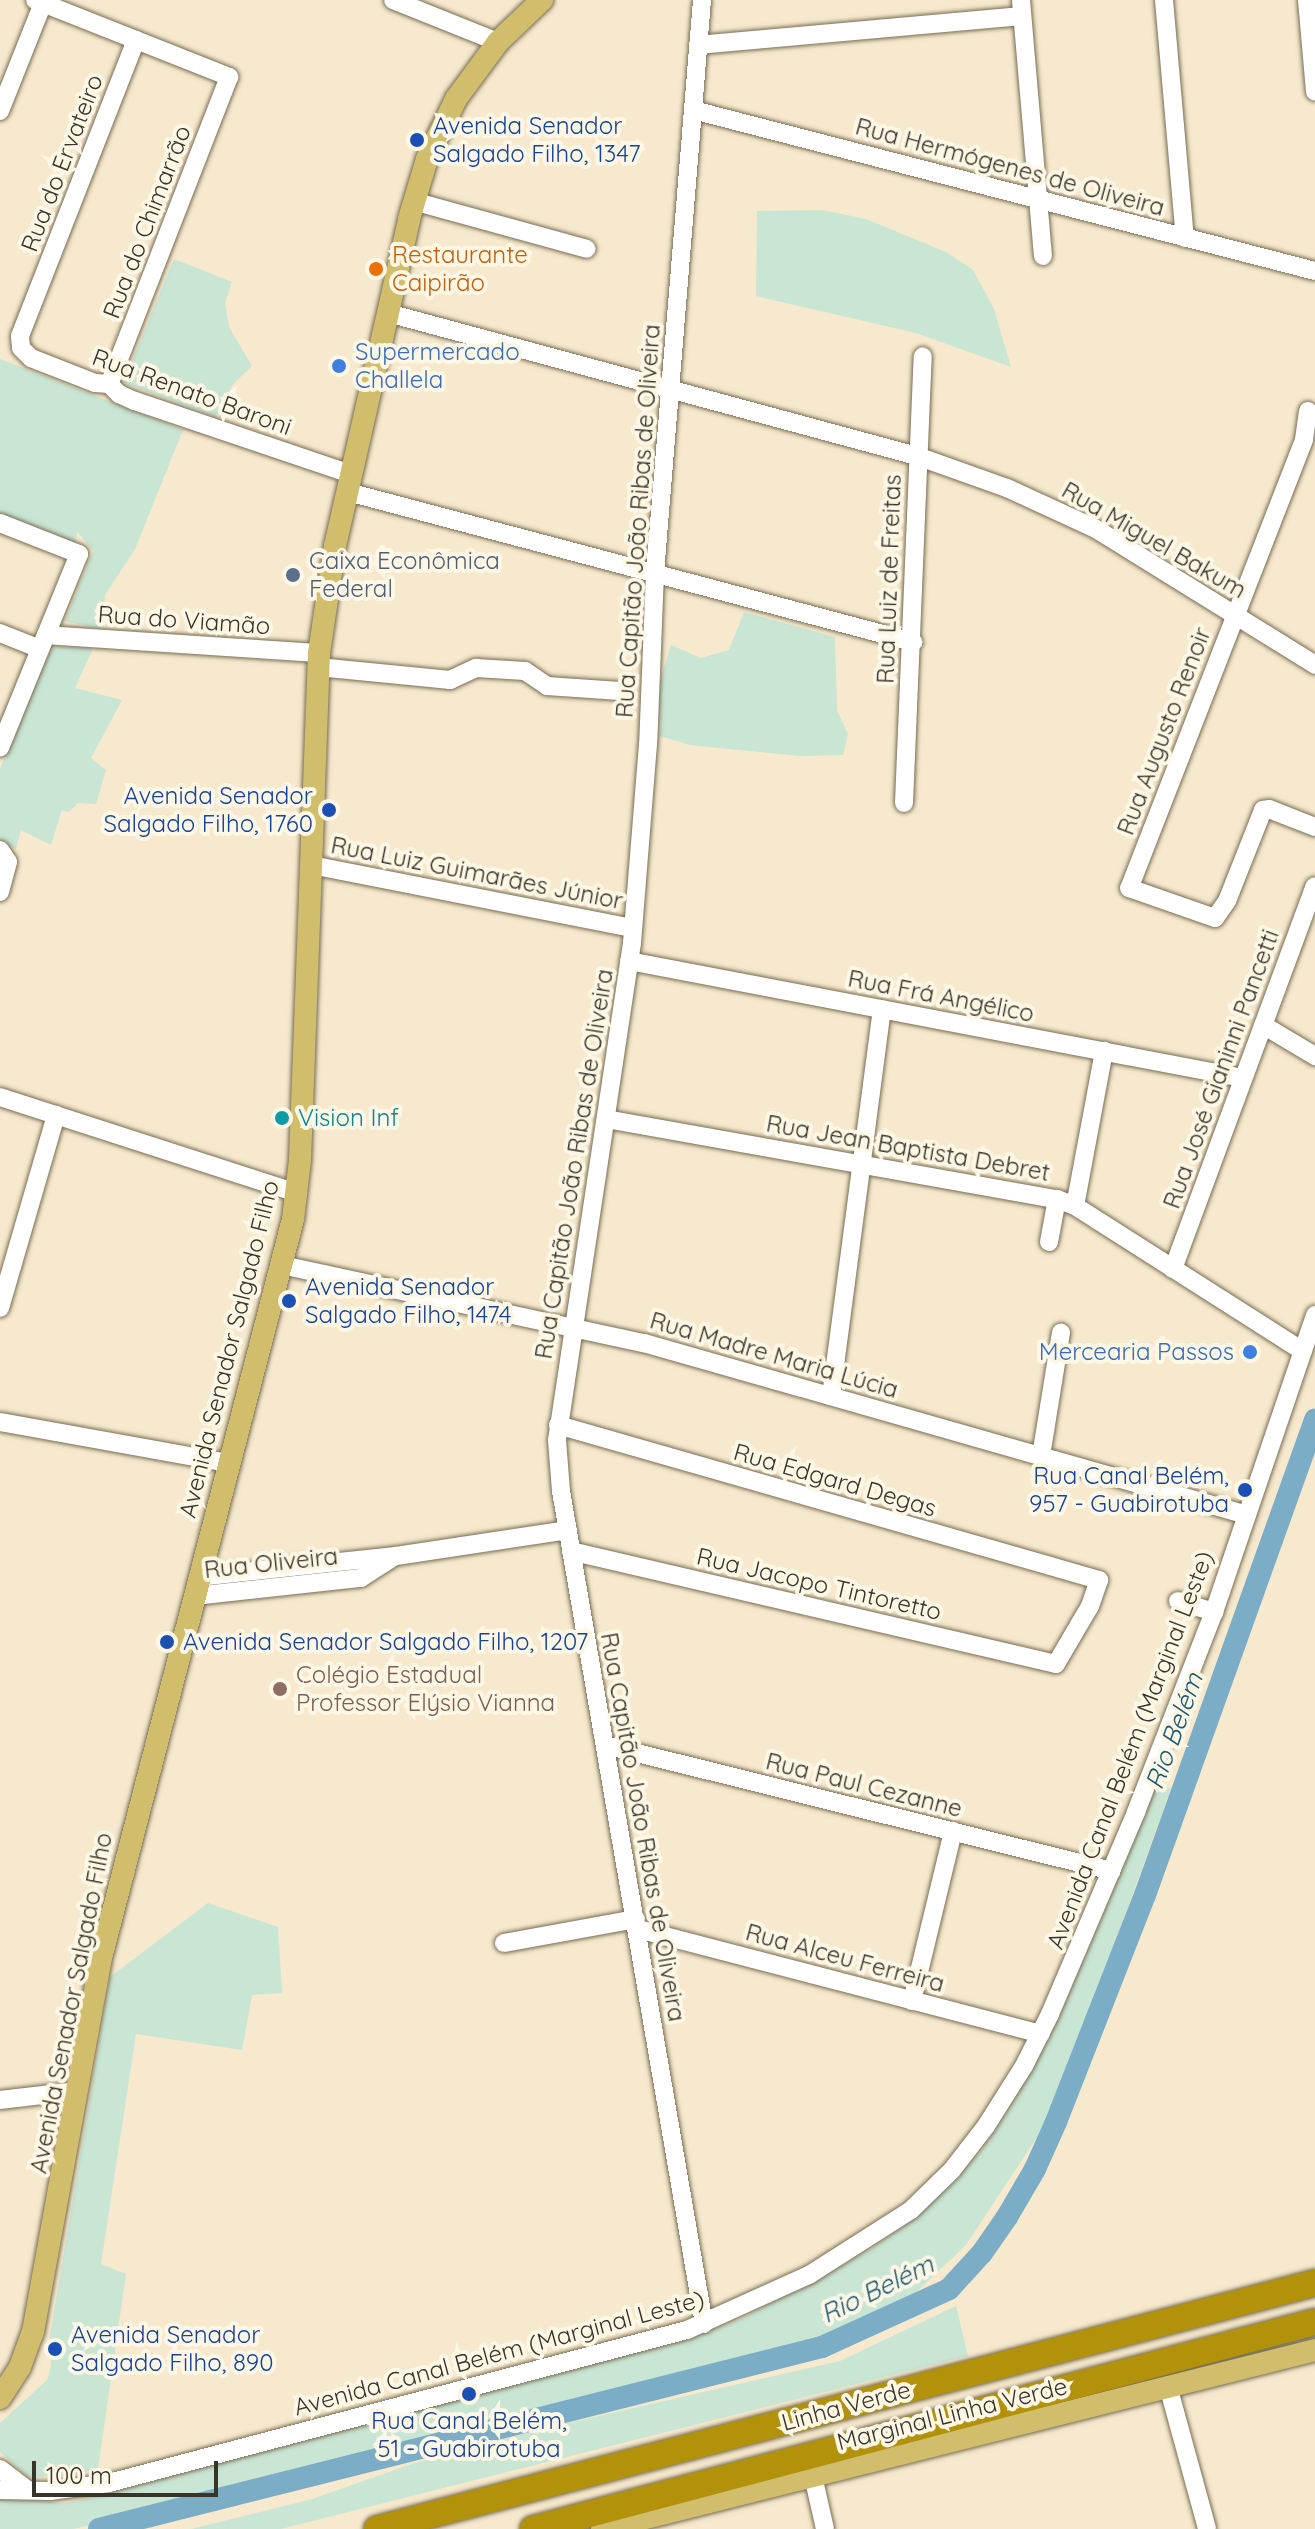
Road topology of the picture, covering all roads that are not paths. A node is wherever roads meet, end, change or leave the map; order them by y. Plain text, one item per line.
1 (393, 0) edge
2 (542, 0) edge
3 (702, 0) edge
4 (1164, 0) edge
5 (1307, 0) edge
6 (39, 2) edge
7 (1022, 8) edge
8 (136, 40) junction
9 (498, 42) junction
10 (698, 45) junction
11 (1315, 92) edge
12 (693, 110) junction
13 (0, 111) edge
14 (1038, 199) junction
15 (413, 201) junction
16 (1185, 238) junction
17 (587, 249) dead end
18 (1043, 256) dead end
19 (1315, 271) edge
20 (388, 313) junction
21 (21, 348) joint
22 (923, 356) dead end
23 (109, 384) junction
24 (670, 389) junction
25 (1308, 411) dead end
26 (917, 456) junction
27 (350, 483) junction
28 (0, 523) edge
29 (655, 573) junction
30 (1235, 615) junction
31 (0, 633) edge
32 (43, 642) junction
33 (913, 642) junction
34 (319, 660) junction
35 (1315, 665) edge
36 (620, 691) dead end
37 (1, 742) edge
38 (904, 803) dead end
39 (1315, 827) edge
40 (3, 853) edge
41 (311, 865) junction
42 (1315, 886) edge
43 (0, 892) edge
44 (633, 928) junction
45 (629, 961) junction
46 (882, 1009) junction
47 (1263, 1025) junction
48 (1104, 1051) junction
49 (1315, 1056) edge
50 (1243, 1078) junction
51 (0, 1097) edge
52 (56, 1115) junction
53 (606, 1119) junction
54 (862, 1164) junction
55 (298, 1193) junction
56 (1057, 1199) junction
57 (1075, 1206) junction
58 (1049, 1242) dead end
59 (282, 1265) junction
60 (1173, 1269) junction
61 (0, 1308) edge
62 (1315, 1315) edge
63 (576, 1328) junction
64 (1061, 1333) dead end
65 (1303, 1351) junction
66 (831, 1396) junction
67 (0, 1422) edge
68 (558, 1425) junction
69 (1041, 1456) junction
70 (228, 1463) junction
71 (1247, 1515) junction
72 (568, 1530) junction
73 (571, 1551) junction
74 (196, 1586) junction
75 (1178, 1601) dead end
76 (1214, 1612) junction
77 (1056, 1664) joint
78 (605, 1745) junction
79 (953, 1831) junction
80 (1112, 1871) junction
81 (637, 1924) junction
82 (504, 1943) dead end
83 (912, 2001) junction
84 (1041, 2034) junction
85 (77, 2091) junction
86 (0, 2100) edge
87 (1315, 2283) edge
88 (1315, 2322) edge
89 (704, 2324) junction
90 (1315, 2350) edge
91 (1168, 2386) junction
92 (0, 2398) edge
93 (0, 2469) edge
94 (813, 2476) junction
95 (0, 2490) edge
96 (31, 2491) junction
97 (377, 2529) edge
98 (533, 2529) edge
99 (602, 2529) edge
100 (825, 2529) edge
101 (1207, 2529) edge

1 - 9 street
2 - 9 main road, Avenida Senador Salgado Filho
3 - 10 street, Rua Capitão João Ribas de Oliveira
4 - 16 street
5 - 11 street
6 - 8 street
6 - 13 street
7 - 10 street
7 - 14 street
8 - 21 street, Rua do Ervateiro
8 - 23 street, Rua do Chimarrão
9 - 15 main road, Avenida Senador Salgado Filho
10 - 12 street, Rua Capitão João Ribas de Oliveira
12 - 14 street, Rua Hermógenes de Oliveira
12 - 24 street, Rua Capitão João Ribas de Oliveira
14 - 16 street, Rua Hermógenes de Oliveira
14 - 18 street
15 - 17 street
15 - 20 main road, Avenida Senador Salgado Filho
16 - 19 street, Rua Hermógenes de Oliveira
20 - 24 street, Rua Miguel Bakum
20 - 27 main road, Avenida Senador Salgado Filho
21 - 23 street, Rua Renato Baroni
22 - 26 street, Rua Luiz de Freitas
23 - 27 street, Rua Renato Baroni
24 - 26 street, Rua Miguel Bakum
24 - 29 street, Rua Capitão João Ribas de Oliveira
25 - 30 street, Rua Augusto Renoir
26 - 30 street, Rua Miguel Bakum
26 - 33 street, Rua Luiz de Freitas
27 - 29 street, Rua Renato Baroni
27 - 34 main road, Avenida Senador Salgado Filho
28 - 32 street
29 - 33 street, Rua Renato Baroni
29 - 44 street, Rua Capitão João Ribas de Oliveira
30 - 35 street, Rua Miguel Bakum
30 - 39 street, Rua Augusto Renoir
31 - 32 street, Rua do Viamão
32 - 34 street, Rua do Viamão
32 - 37 street
33 - 38 street, Rua Luiz de Freitas
34 - 36 street, Rua do Viamão
34 - 41 main road, Avenida Senador Salgado Filho
40 - 43 street
41 - 44 street, Rua Luiz Guimarães Júnior
41 - 55 main road, Avenida Senador Salgado Filho
42 - 47 street, Rua José Gianinni Pancetti
44 - 45 street, Rua Capitão João Ribas de Oliveira
45 - 46 street, Rua Frá Angélico
45 - 53 street, Rua Capitão João Ribas de Oliveira
46 - 48 street, Rua Frá Angélico
46 - 54 street
47 - 49 street
47 - 50 street, Rua José Gianinni Pancetti
48 - 50 street, Rua Frá Angélico
48 - 57 street
50 - 60 street, Rua José Gianinni Pancetti
51 - 52 street
52 - 55 street
52 - 61 street
53 - 54 street, Rua Jean Baptista Debret
53 - 63 street, Rua Capitão João Ribas de Oliveira
54 - 56 street, Rua Jean Baptista Debret
54 - 66 street
55 - 59 main road, Avenida Senador Salgado Filho
56 - 57 street, Rua Jean Baptista Debret
56 - 58 street
57 - 60 street, Rua Jean Baptista Debret
59 - 63 street, Rua Madre Maria Lúcia
59 - 70 main road, Avenida Senador Salgado Filho
60 - 65 street, Rua Jean Baptista Debret
62 - 65 street, Avenida Canal Belém (Marginal Leste)
63 - 66 street, Rua Madre Maria Lúcia
63 - 68 street, Rua Capitão João Ribas de Oliveira
64 - 69 street
65 - 71 street, Avenida Canal Belém (Marginal Leste)
66 - 69 street, Rua Madre Maria Lúcia
67 - 70 street
68 - 72 street, Rua Capitão João Ribas de Oliveira
68 - 77 street, Rua Edgard Degas
69 - 71 street, Rua Madre Maria Lúcia
70 - 74 main road, Avenida Senador Salgado Filho
71 - 76 street, Avenida Canal Belém (Marginal Leste)
72 - 73 street, Rua Capitão João Ribas de Oliveira
72 - 74 street, Rua Oliveira
73 - 77 street, Rua Jacopo Tintoretto
73 - 78 street, Rua Capitão João Ribas de Oliveira
74 - 85 main road, Avenida Senador Salgado Filho
75 - 76 street
76 - 80 street, Avenida Canal Belém (Marginal Leste)
78 - 79 street, Rua Paul Cezanne
78 - 81 street, Rua Capitão João Ribas de Oliveira
79 - 80 street, Rua Paul Cezanne
79 - 83 street
80 - 84 street, Avenida Canal Belém (Marginal Leste)
81 - 82 street, Rua Alceu Ferreira
81 - 83 street, Rua Alceu Ferreira
81 - 89 street, Rua Capitão João Ribas de Oliveira
83 - 84 street, Rua Alceu Ferreira
84 - 89 street, Avenida Canal Belém (Marginal Leste)
85 - 86 street
85 - 92 main road, Avenida Senador Salgado Filho
87 - 97 highway, Linha Verde
88 - 98 highway, Linha Verde
89 - 96 street, Avenida Canal Belém (Marginal Leste)
90 - 91 main road, Marginal Linha Verde
91 - 94 main road, Marginal Linha Verde
91 - 101 street
93 - 96 street
94 - 99 main road, Marginal Linha Verde
94 - 100 street
95 - 96 street, Avenida Canal Belém (Marginal Leste)

